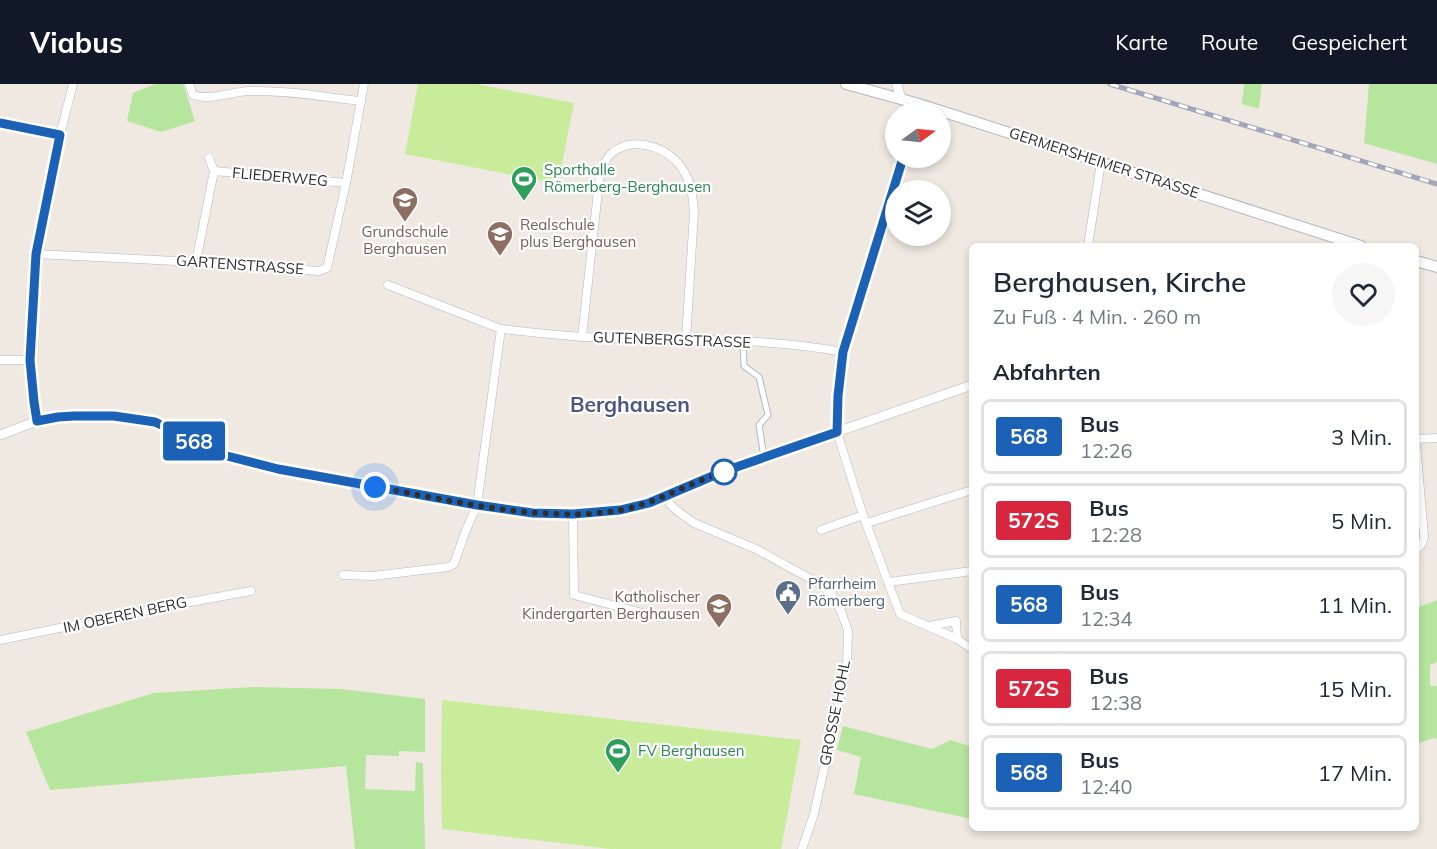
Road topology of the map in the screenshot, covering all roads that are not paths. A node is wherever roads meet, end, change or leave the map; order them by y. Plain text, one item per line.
1 (73, 84) edge
2 (189, 84) edge
3 (364, 84) edge
4 (846, 84) edge
5 (897, 84) edge
6 (901, 99) junction
7 (361, 101) junction
8 (907, 102) edge
9 (951, 118) edge
10 (0, 123) edge
11 (60, 135) junction
12 (209, 158) dead end
13 (1101, 162) junction
14 (900, 168) edge
15 (214, 171) junction
16 (346, 183) junction
17 (1088, 243) edge
18 (1347, 243) edge
19 (36, 254) junction
20 (196, 262) junction
21 (1419, 262) edge
22 (1437, 267) edge
23 (387, 285) dead end
24 (501, 329) junction
25 (582, 337) junction
26 (686, 339) junction
27 (743, 342) junction
28 (843, 352) junction
29 (0, 360) edge
30 (30, 360) junction
31 (969, 386) edge
32 (37, 421) junction
33 (837, 432) junction
34 (0, 435) edge
35 (1437, 438) edge
36 (1419, 441) edge
37 (764, 458) junction
38 (1419, 477) edge
39 (969, 491) edge
40 (667, 495) junction
41 (477, 505) junction
42 (573, 514) junction
43 (863, 515) junction
44 (867, 523) junction
45 (821, 530) dead end
46 (1419, 548) edge
47 (969, 571) edge
48 (343, 575) dead end
49 (889, 582) junction
50 (251, 591) dead end
51 (658, 617) dead end
52 (929, 626) junction
53 (957, 639) junction
54 (0, 640) edge
55 (969, 647) edge
56 (802, 849) edge

1 - 11 street
2 - 7 street
3 - 7 street, GARTENSTRASSE
4 - 6 main road, GERMERSHEIMER STRASSE
5 - 6 street
6 - 8 main road, GERMERSHEIMER STRASSE
7 - 16 street, GARTENSTRASSE
9 - 13 main road, GERMERSHEIMER STRASSE
10 - 11 street
11 - 19 street
12 - 15 street, FLIEDERWEG
13 - 17 street
13 - 18 main road, GERMERSHEIMER STRASSE
14 - 28 street
15 - 16 street, FLIEDERWEG
15 - 20 street, FLIEDERWEG
16 - 20 street, GARTENSTRASSE
19 - 20 street, GARTENSTRASSE
19 - 30 street
21 - 22 main road
23 - 24 street, GUTENBERGSTRASSE
24 - 25 street, GUTENBERGSTRASSE
24 - 41 street
25 - 26 street, GUTENBERGSTRASSE
25 - 26 street
26 - 27 street, GUTENBERGSTRASSE
27 - 28 street, GUTENBERGSTRASSE
27 - 37 street
28 - 33 street
29 - 30 street
30 - 32 street
31 - 33 street
32 - 34 street
32 - 41 street
33 - 37 street
33 - 43 street
35 - 36 street
37 - 40 street
38 - 46 street
39 - 44 street
40 - 42 street
40 - 56 street, GROSSE HOHL
41 - 42 street
41 - 48 street
42 - 51 street
43 - 44 street
43 - 45 street
44 - 49 street
47 - 49 street
49 - 52 street
50 - 54 street, IM OBEREN BERG
52 - 53 street
52 - 53 street
53 - 55 street

